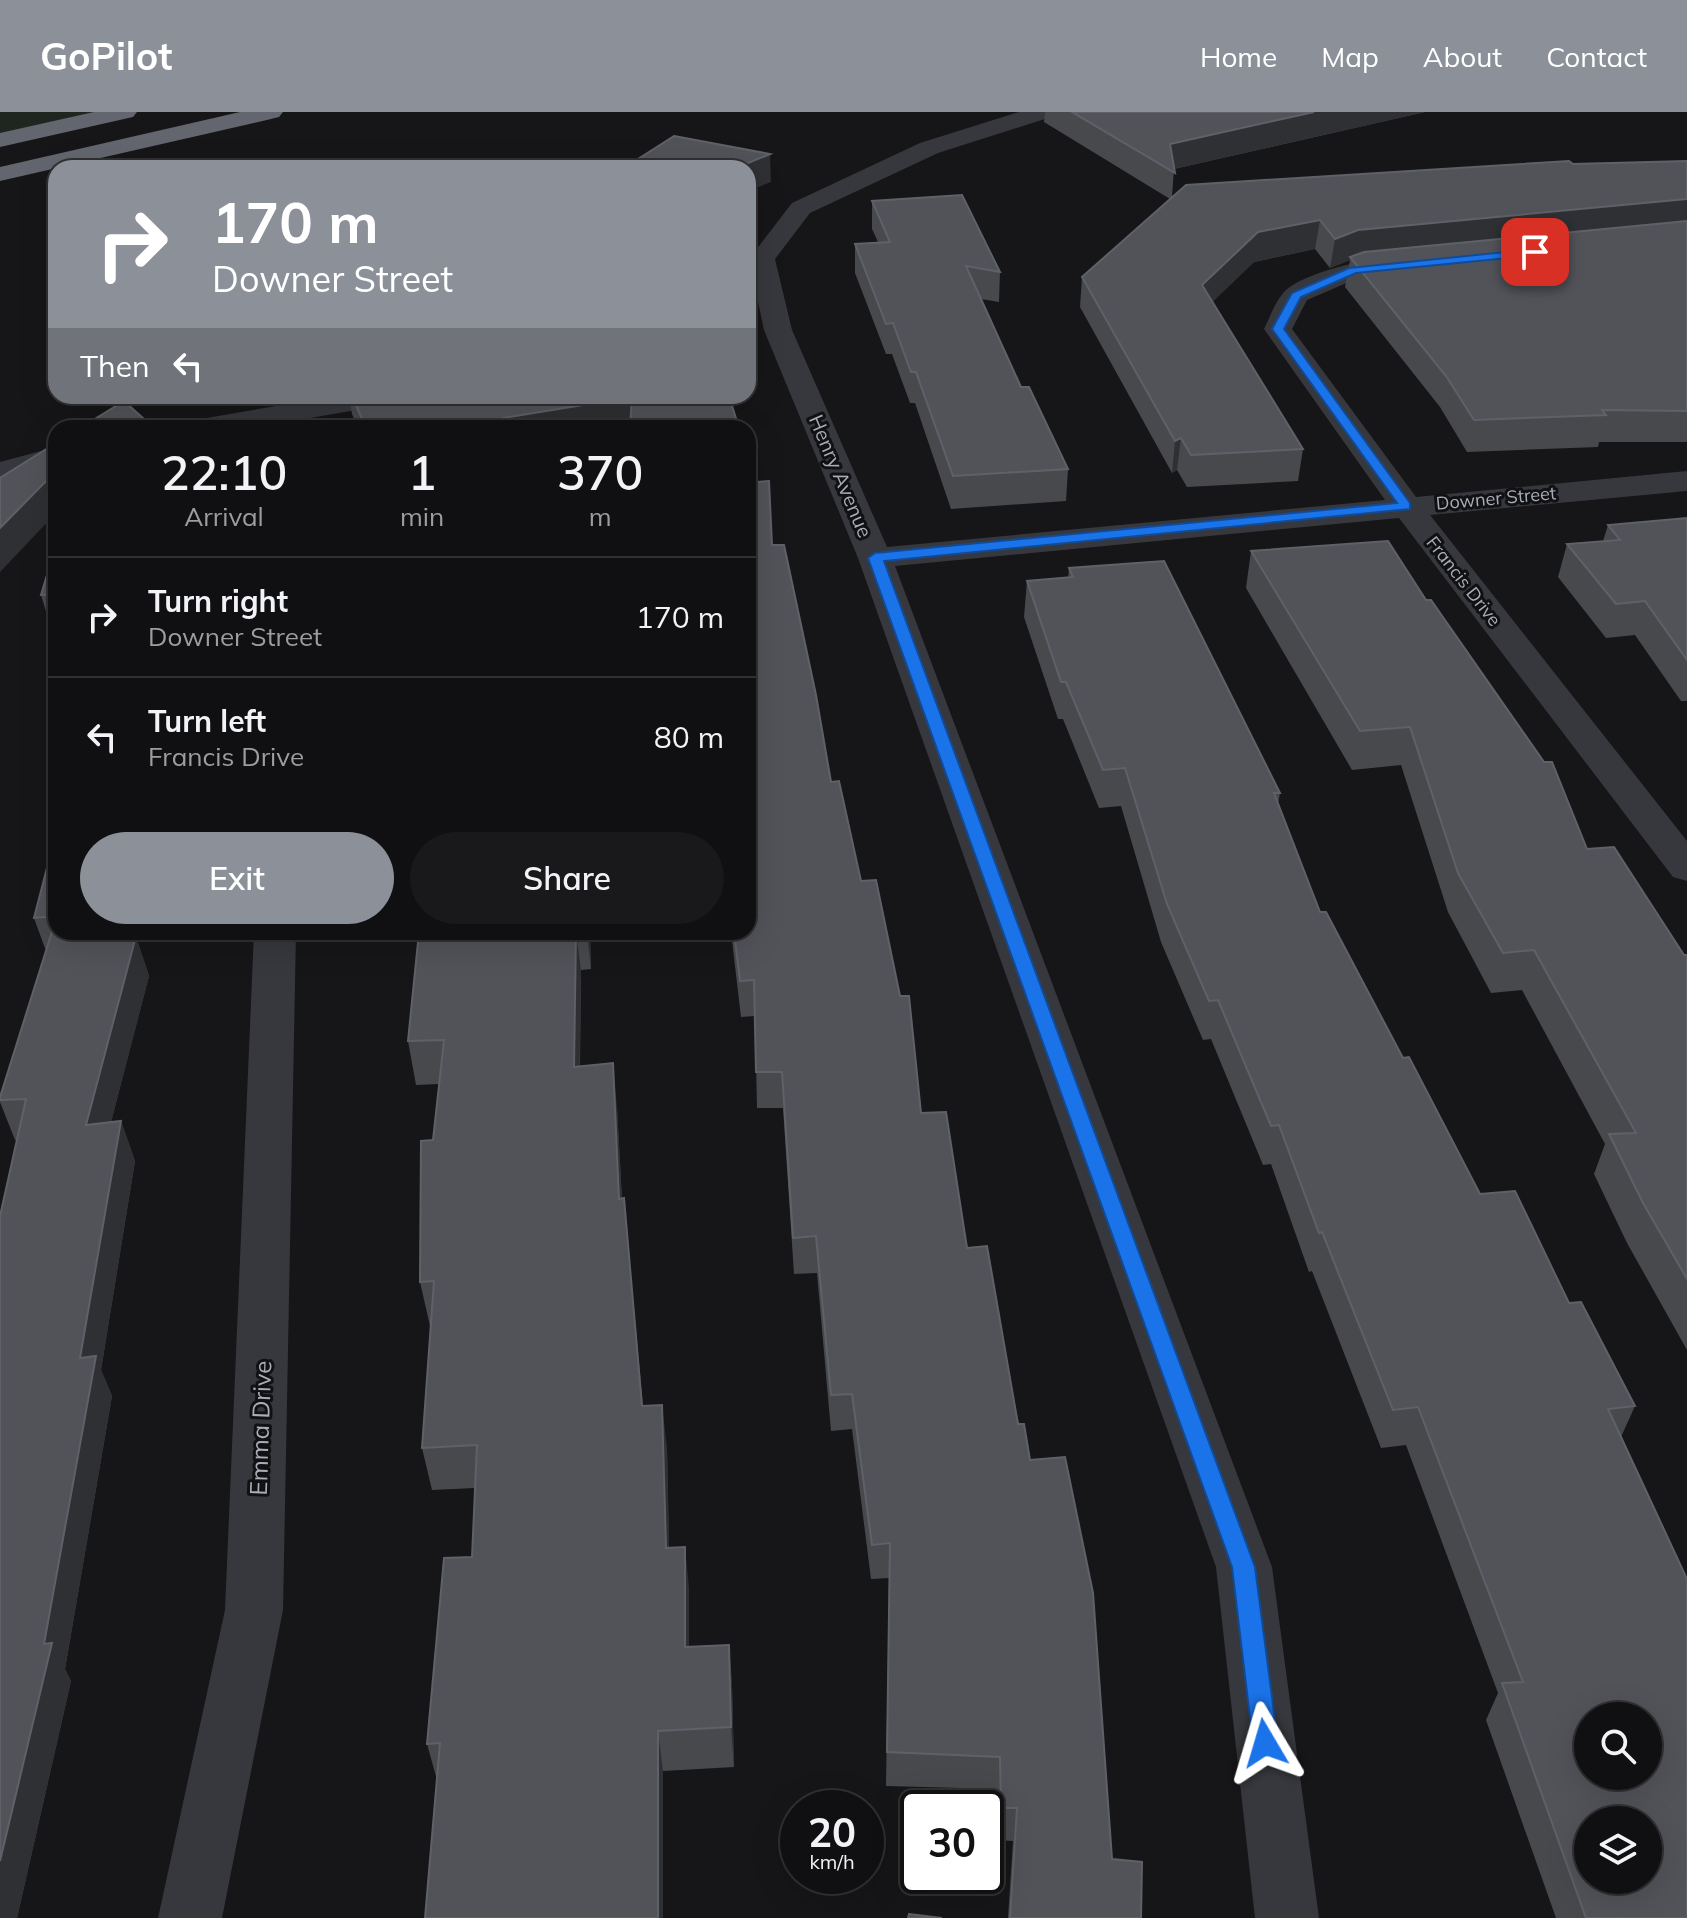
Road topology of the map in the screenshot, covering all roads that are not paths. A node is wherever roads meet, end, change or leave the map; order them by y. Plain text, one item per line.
1 (125, 112) edge
2 (271, 112) edge
3 (1043, 112) edge
4 (0, 140) edge
5 (61, 160) edge
6 (48, 163) edge
7 (0, 174) edge
8 (1433, 262) edge
9 (763, 333) edge
10 (346, 404) edge
11 (268, 420) edge
12 (48, 458) edge
13 (0, 473) edge
14 (1687, 481) edge
15 (1406, 506) junction
16 (875, 558) junction
17 (1687, 868) edge
18 (275, 940) edge
19 (190, 1918) edge
20 (1287, 1918) edge

1 - 4 highway
2 - 5 highway
3 - 9 street, Henry Avenue
6 - 7 highway
8 - 15 street, Francis Drive
9 - 16 street, Henry Avenue
10 - 11 street
12 - 13 street
14 - 15 street, Downer Street
15 - 16 street, Downer Street
15 - 17 street, Francis Drive
16 - 20 street, Henry Avenue
18 - 19 street, Emma Drive

